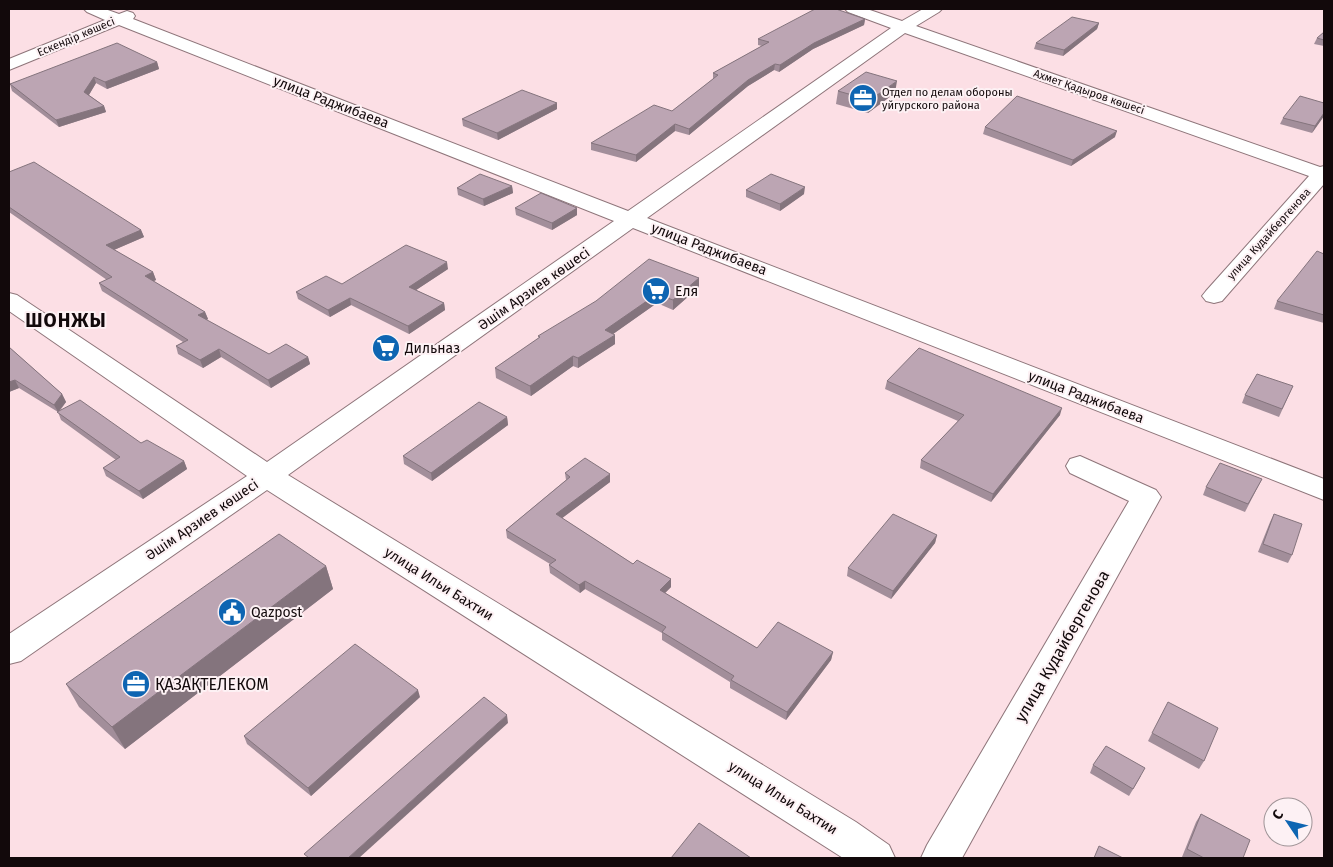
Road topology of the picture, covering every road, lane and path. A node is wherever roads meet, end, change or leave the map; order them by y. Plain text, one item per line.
1 (92, 9) edge
2 (144, 9) edge
3 (853, 9) edge
4 (934, 9) edge
5 (119, 19) junction
6 (904, 26) junction
7 (9, 65) edge
8 (1324, 174) edge
9 (633, 219) junction
10 (1214, 296) dead end
11 (9, 300) edge
12 (1080, 466) dead end
13 (267, 476) junction
14 (1324, 490) edge
15 (9, 651) edge
16 (875, 858) edge
17 (941, 858) edge

1 - 5 street, улица Раджибаева
2 - 5 street, Ескендір көшесі
3 - 6 street, Ахмет Қадыров көшесі
4 - 6 street, Әшім Арзиев көшесі
5 - 7 street, Ескендір көшесі
5 - 9 street, улица Раджибаева
6 - 8 street, Ахмет Қадыров көшесі
6 - 9 street, Әшім Арзиев көшесі
8 - 10 street, улица Кудайбергенова
9 - 13 street, Әшім Арзиев көшесі
9 - 14 street, улица Раджибаева
11 - 13 street, улица Ильи Бахтии
12 - 17 street, улица Кудайбергенова
13 - 15 street, Әшім Арзиев көшесі
13 - 16 street, улица Ильи Бахтии

